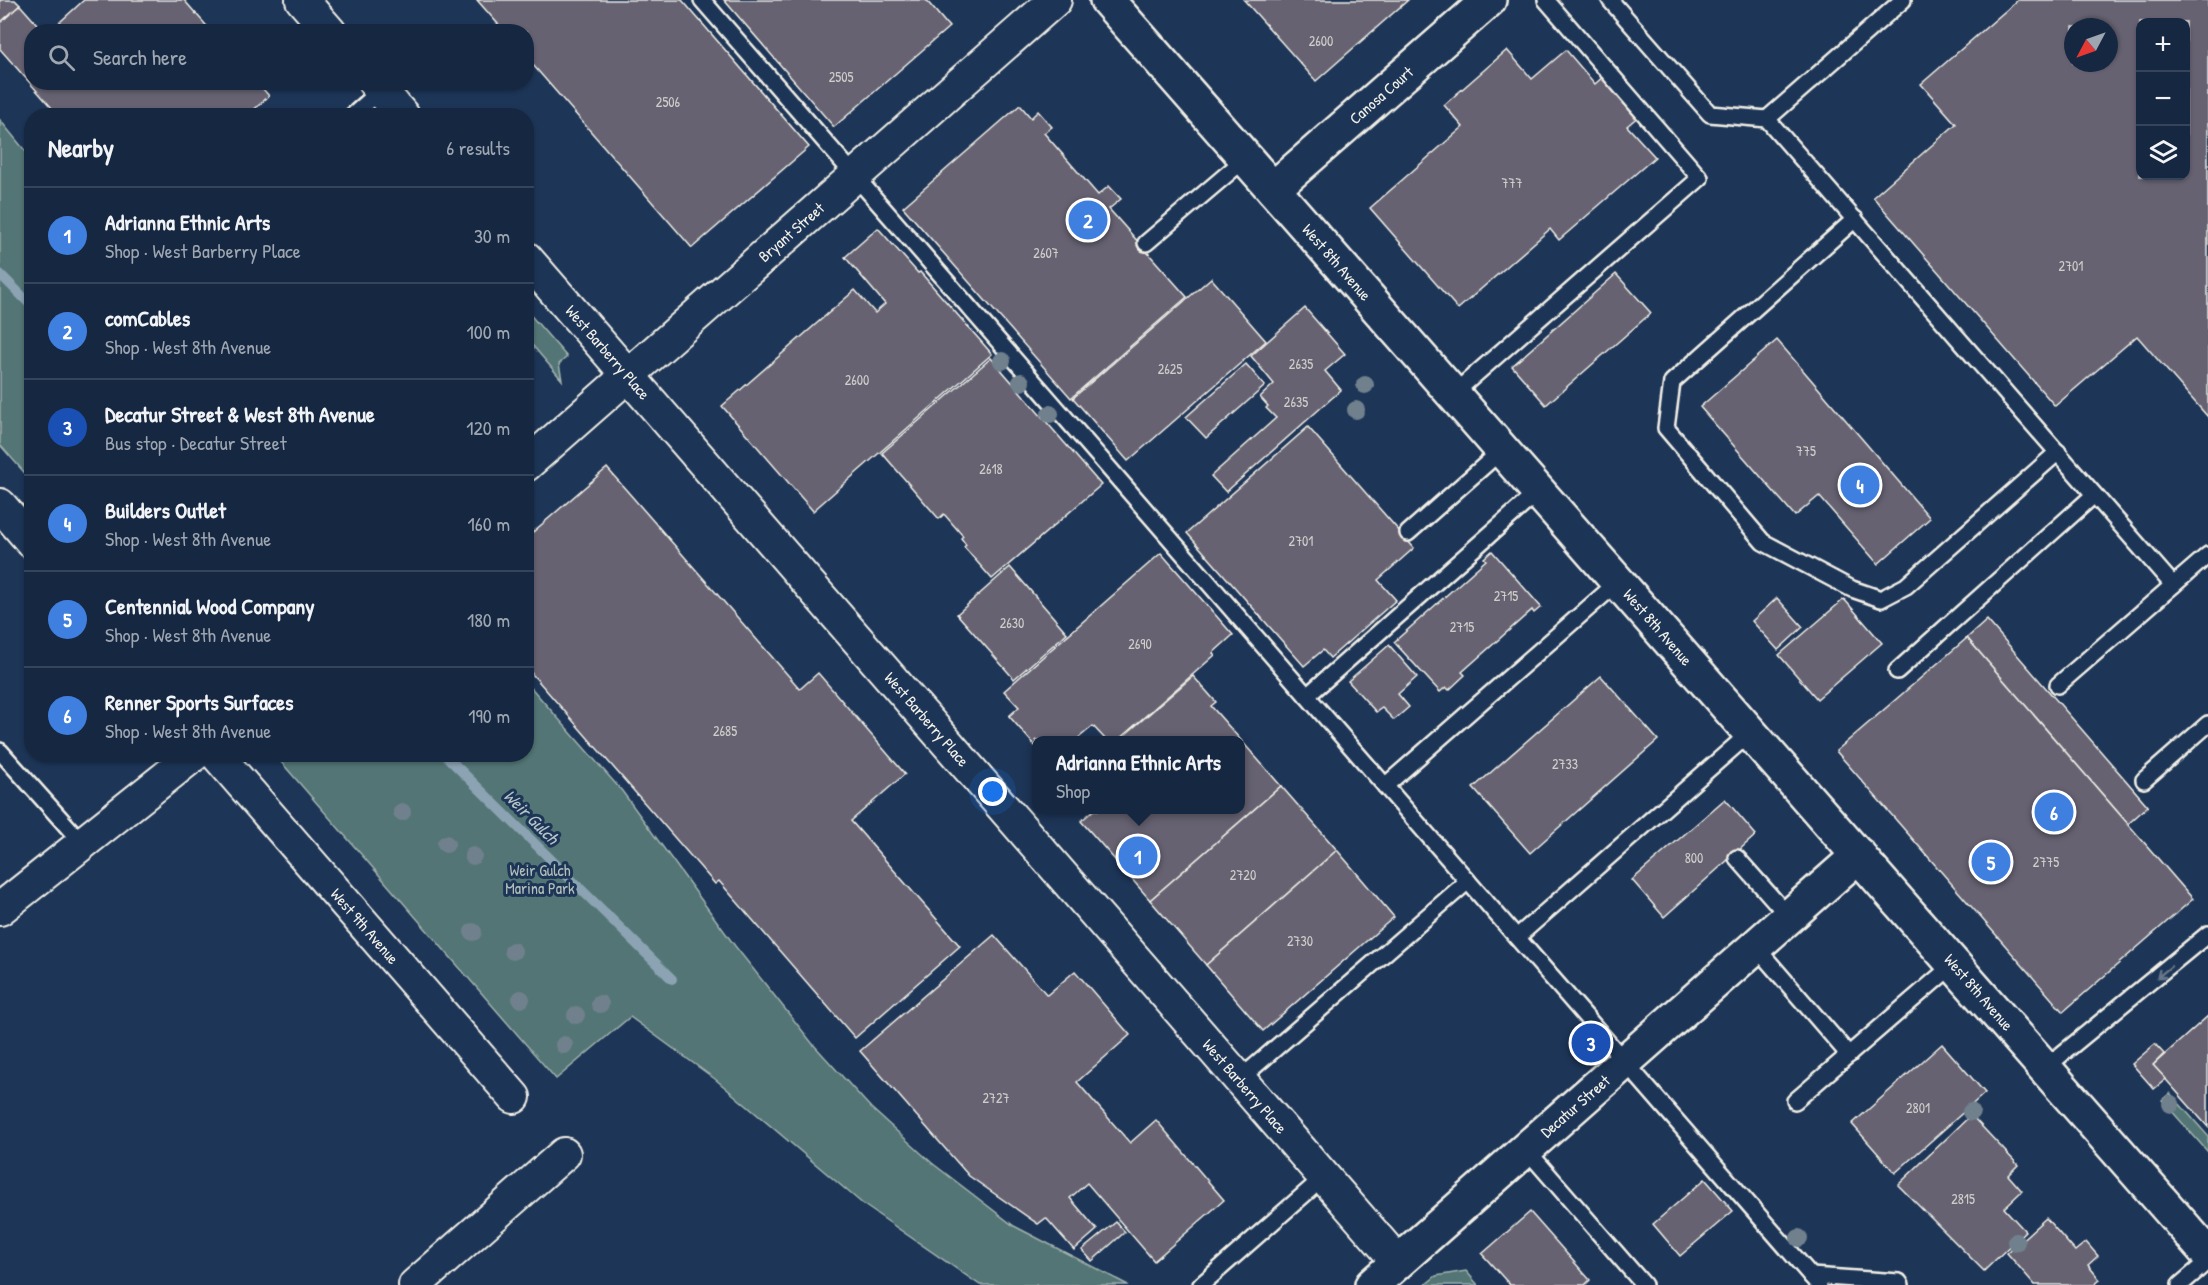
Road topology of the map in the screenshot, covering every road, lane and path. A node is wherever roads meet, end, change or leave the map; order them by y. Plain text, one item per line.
1 (302, 0) edge
2 (702, 0) edge
3 (1055, 0) edge
4 (1108, 0) edge
5 (1489, 0) edge
6 (1546, 0) edge
7 (1610, 0) edge
8 (1903, 0) edge
9 (323, 24) edge
10 (374, 90) edge
11 (380, 90) edge
12 (359, 108) edge
13 (396, 108) edge
14 (1767, 119) junction
15 (1246, 158) junction
16 (855, 176) junction
17 (1273, 189) junction
18 (1855, 219) junction
19 (1146, 243) dead end
20 (534, 267) edge
21 (628, 375) junction
22 (1453, 394) junction
23 (1502, 450) junction
24 (2058, 452) junction
25 (534, 458) edge
26 (1539, 491) junction
27 (2094, 495) junction
28 (0, 506) edge
29 (24, 533) edge
30 (1408, 533) dead end
31 (2208, 555) edge
32 (1618, 582) junction
33 (2173, 585) junction
34 (1897, 671) dead end
35 (2058, 685) dead end
36 (1307, 696) junction
37 (2208, 724) edge
38 (1751, 732) junction
39 (0, 751) edge
40 (185, 762) edge
41 (223, 762) edge
42 (2144, 780) dead end
43 (1385, 786) junction
44 (82, 844) junction
45 (1859, 855) junction
46 (1737, 858) dead end
47 (1468, 881) junction
48 (0, 909) edge
49 (1789, 917) junction
50 (2208, 934) edge
51 (1516, 937) junction
52 (1755, 946) junction
53 (1954, 964) junction
54 (1849, 1055) junction
55 (1625, 1062) junction
56 (2045, 1068) junction
57 (1240, 1079) junction
58 (514, 1097) dead end
59 (1795, 1101) dead end
60 (1526, 1149) junction
61 (564, 1154) dead end
62 (1324, 1177) junction
63 (2208, 1254) edge
64 (2208, 1261) edge
65 (1398, 1262) junction
66 (1815, 1280) edge
67 (415, 1285) edge
68 (1201, 1285) edge
69 (1372, 1285) edge
70 (1644, 1285) edge
71 (1901, 1285) edge
72 (2180, 1285) edge

1 - 9 street
2 - 16 lane
3 - 16 street, Bryant Street
4 - 15 main road, West 8th Avenue
5 - 17 main road, Canosa Court
6 - 22 lane
7 - 14 lane
8 - 14 lane
10 - 12 lane
11 - 13 street
14 - 18 lane
15 - 17 main road, West 8th Avenue
15 - 19 lane
16 - 21 street, Bryant Street
16 - 36 lane
17 - 22 main road, West 8th Avenue
18 - 24 lane
18 - 24 lane
20 - 21 street, West Barberry Place
21 - 25 street, Bryant Street
21 - 57 street, West Barberry Place
22 - 23 main road, West 8th Avenue
23 - 26 main road, West 8th Avenue
23 - 30 lane
24 - 27 lane
26 - 32 main road, West 8th Avenue
26 - 36 lane
27 - 33 lane
27 - 34 lane
28 - 29 street
31 - 33 lane
32 - 38 main road, West 8th Avenue
32 - 43 lane
33 - 35 lane
36 - 43 lane
37 - 42 lane
38 - 45 main road, West 8th Avenue
38 - 51 lane
39 - 44 lane
40 - 44 street
41 - 58 street, West 9th Avenue
43 - 47 lane
44 - 48 street
45 - 49 main road, Decatur Street
45 - 53 main road, West 8th Avenue
46 - 49 lane
47 - 51 lane
47 - 57 lane
49 - 52 main road, Decatur Street
50 -> 56 lane
51 - 55 lane
52 - 54 lane
52 - 55 main road, Decatur Street
53 - 54 lane
53 - 56 main road, West 8th Avenue
54 - 59 lane
55 - 60 main road, Decatur Street
55 - 66 lane
56 - 63 main road, West 8th Avenue
57 - 62 street, West Barberry Place
60 - 65 main road, Decatur Street
60 - 70 lane
61 - 67 street
62 - 65 street, West Barberry Place
62 - 68 lane
64 - 72 lane
65 - 69 main road, Decatur Street
66 - 71 lane

